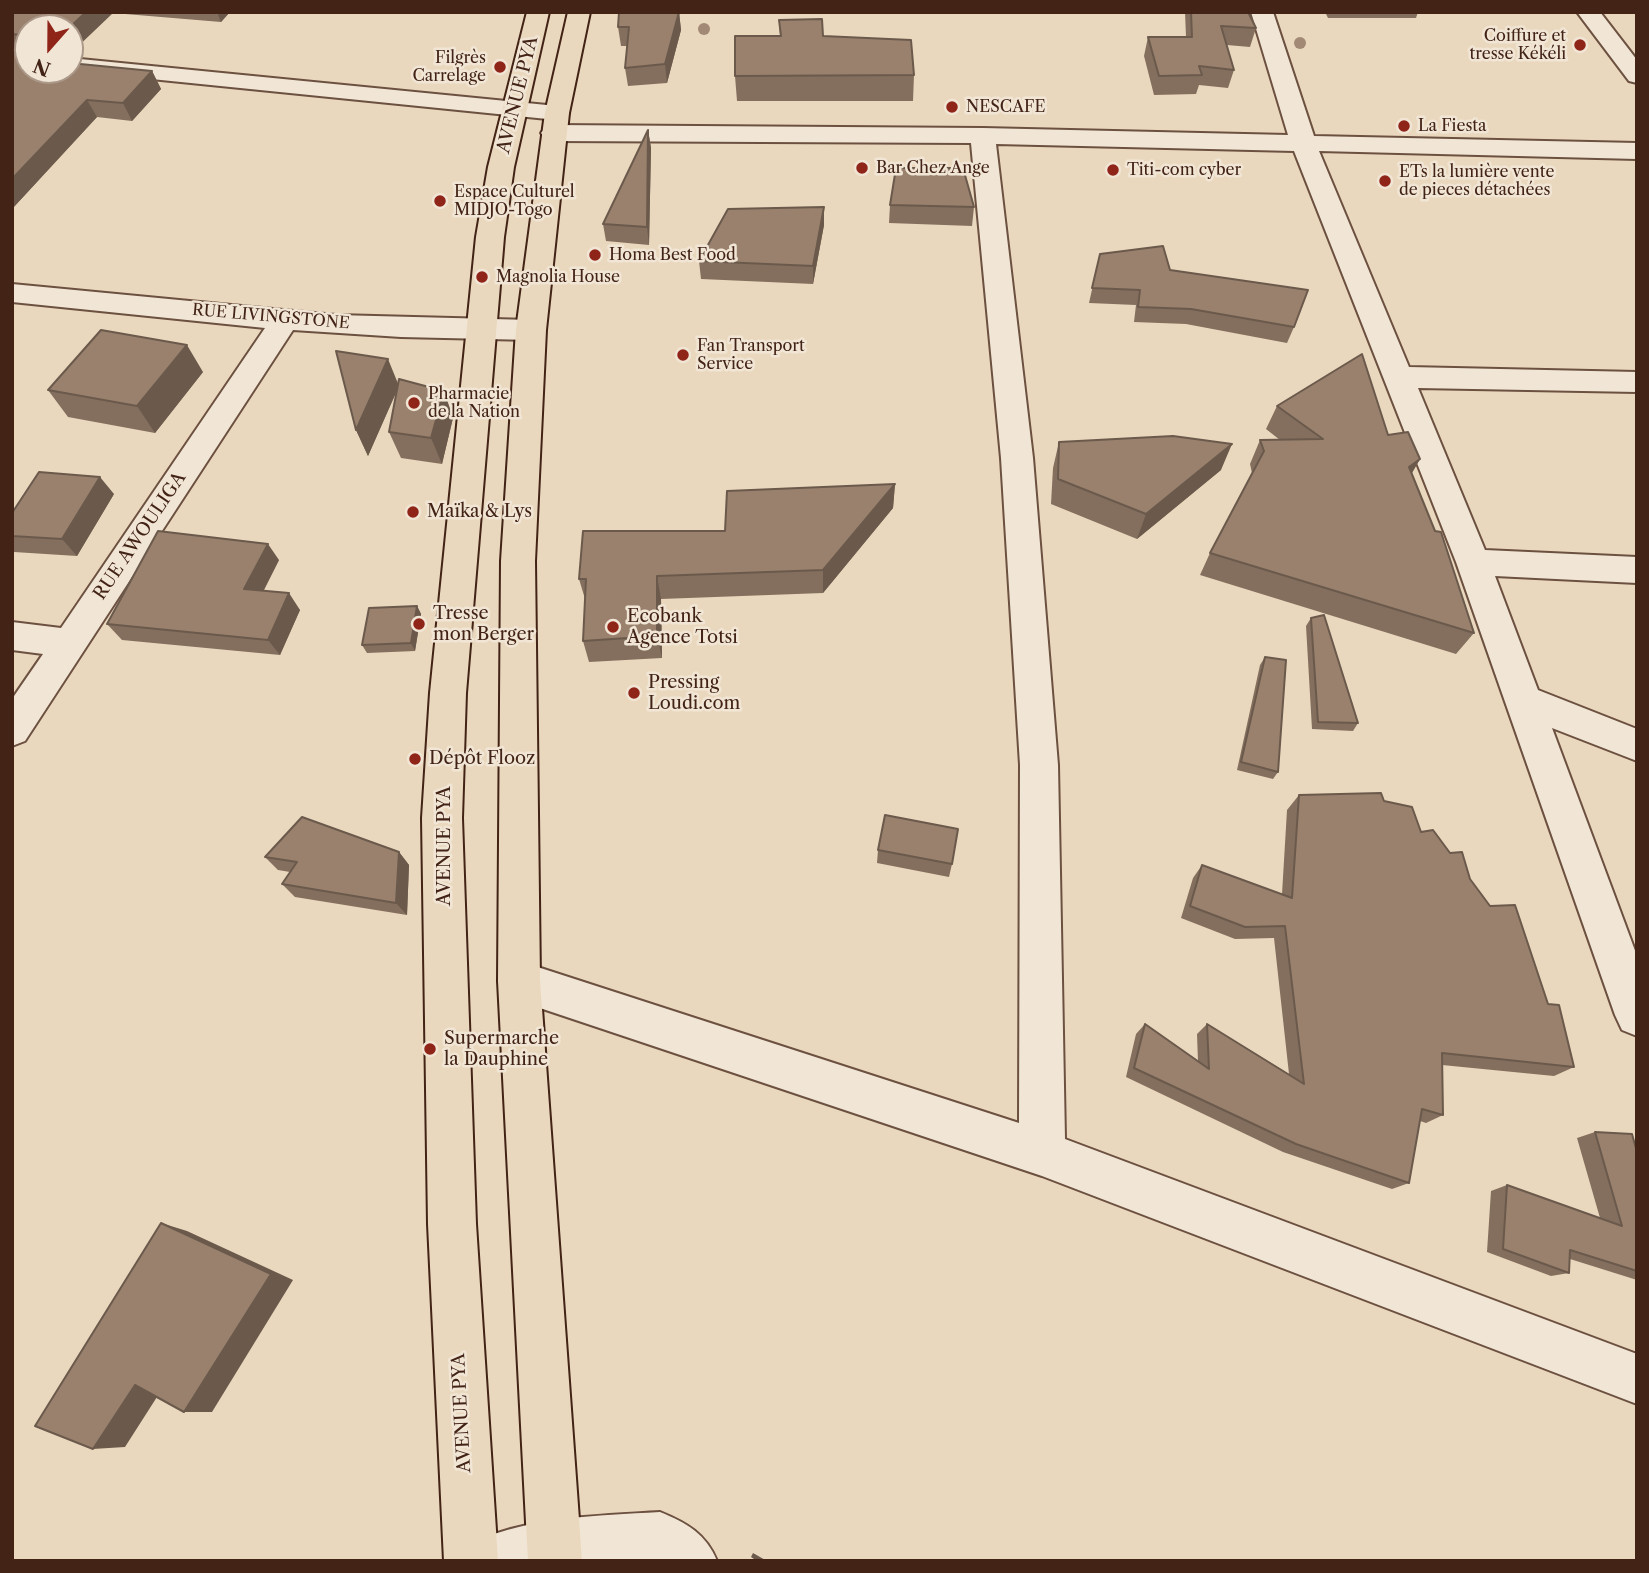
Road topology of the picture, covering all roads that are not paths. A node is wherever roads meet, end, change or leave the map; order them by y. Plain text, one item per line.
1 (538, 12) edge
2 (579, 12) edge
3 (1262, 12) edge
4 (1588, 12) edge
5 (84, 66) edge
6 (1637, 76) edge
7 (515, 110) junction
8 (555, 123) junction
9 (983, 136) junction
10 (1303, 142) junction
11 (1637, 151) edge
12 (12, 293) edge
13 (12, 317) edge
14 (276, 332) junction
15 (479, 343) junction
16 (530, 343) junction
17 (1401, 377) junction
18 (1637, 382) edge
19 (1474, 562) junction
20 (1637, 570) edge
21 (12, 636) edge
22 (68, 643) junction
23 (1522, 700) junction
24 (12, 730) edge
25 (1637, 745) edge
26 (519, 981) junction
27 (1637, 1015) edge
28 (1042, 1153) junction
29 (1637, 1379) edge
30 (555, 1553) edge
31 (471, 1561) edge
32 (492, 1561) edge
33 (690, 1561) edge

1 - 7 main road, AVENUE PYA
2 - 8 main road
3 - 10 street
4 - 6 street
5 - 7 street
7 - 8 street
7 - 15 main road, AVENUE PYA
8 - 9 street
8 - 16 main road
9 - 10 street
9 - 28 street
10 - 11 street
10 - 17 street
12 - 14 street, RUE LIVINGSTONE
13 - 14 street, RUE LIVINGSTONE
14 - 15 street, RUE LIVINGSTONE
14 - 22 street, RUE AWOULIGA
15 - 16 street, RUE LIVINGSTONE
15 - 31 main road, AVENUE PYA
16 - 26 main road
17 - 18 street
17 - 19 street
19 - 20 street
19 - 23 street
21 - 22 street
22 - 24 street, RUE AWOULIGA
23 - 25 street
23 - 27 street
26 - 28 street
26 - 30 main road
28 - 29 street
30 - 32 street
30 - 33 street

